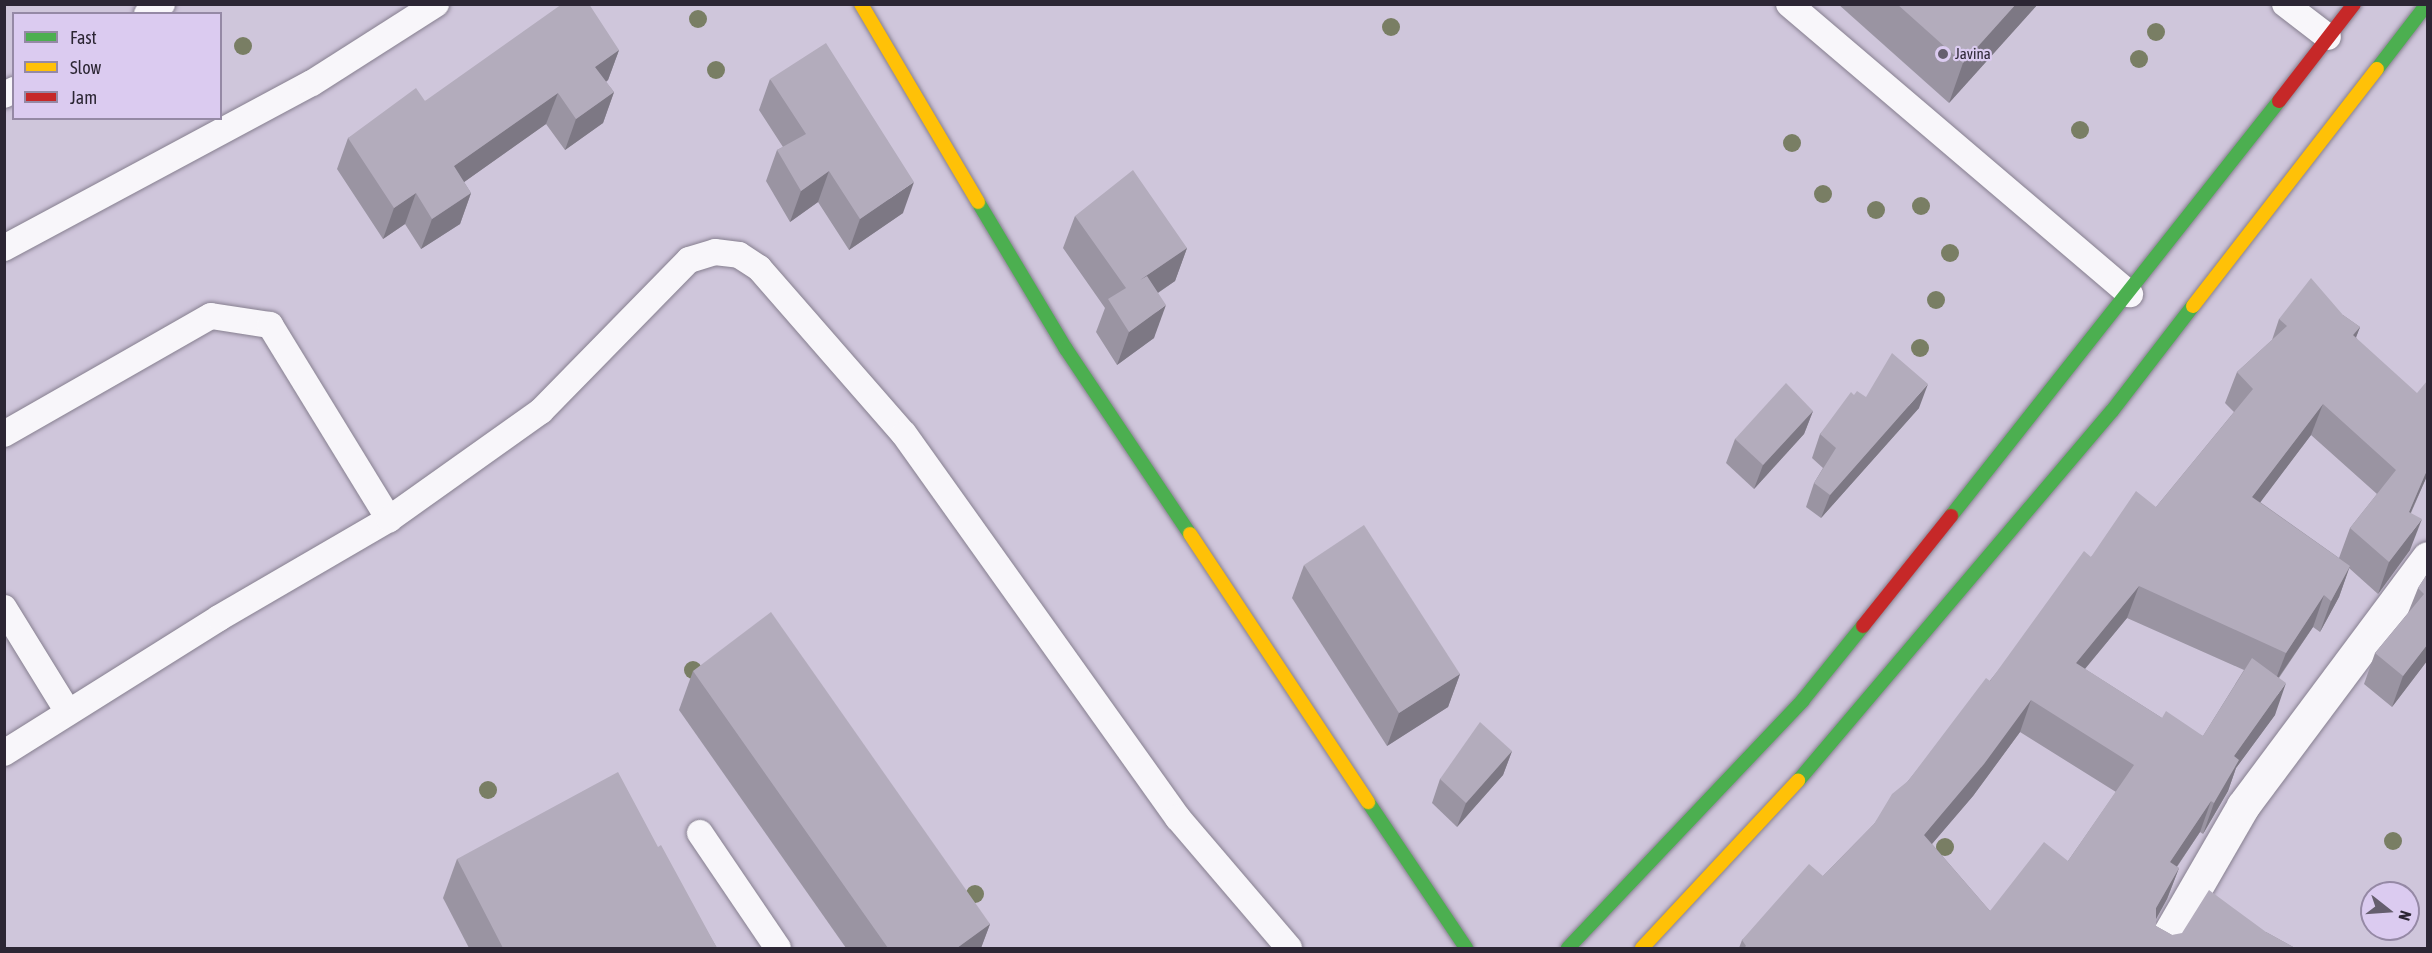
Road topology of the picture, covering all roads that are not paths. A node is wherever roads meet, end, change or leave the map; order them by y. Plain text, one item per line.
1 (436, 4) edge
2 (861, 4) edge
3 (1789, 4) edge
4 (2285, 4) edge
5 (2354, 4) edge
6 (2427, 4) edge
7 (2328, 38) junction
8 (4, 248) edge
9 (2130, 294) junction
10 (4, 434) edge
11 (389, 519) junction
12 (2427, 558) edge
13 (4, 608) edge
14 (1803, 700) junction
15 (68, 712) junction
16 (1838, 734) junction
17 (4, 753) edge
18 (700, 833) dead end
19 (778, 948) edge
20 (1289, 948) edge
21 (1466, 948) edge
22 (1568, 948) edge
23 (1642, 948) edge
24 (2161, 948) edge

1 - 8 lane
2 - 21 main road
3 - 9 lane
4 - 7 lane
5 - 7 main road
6 - 16 main road
7 - 9 main road
9 - 14 main road
10 - 11 lane
11 - 15 lane
11 - 20 lane
12 - 24 street
13 - 15 lane
14 - 16 main road
14 - 22 main road
15 - 17 lane
16 - 23 main road
18 - 19 lane

